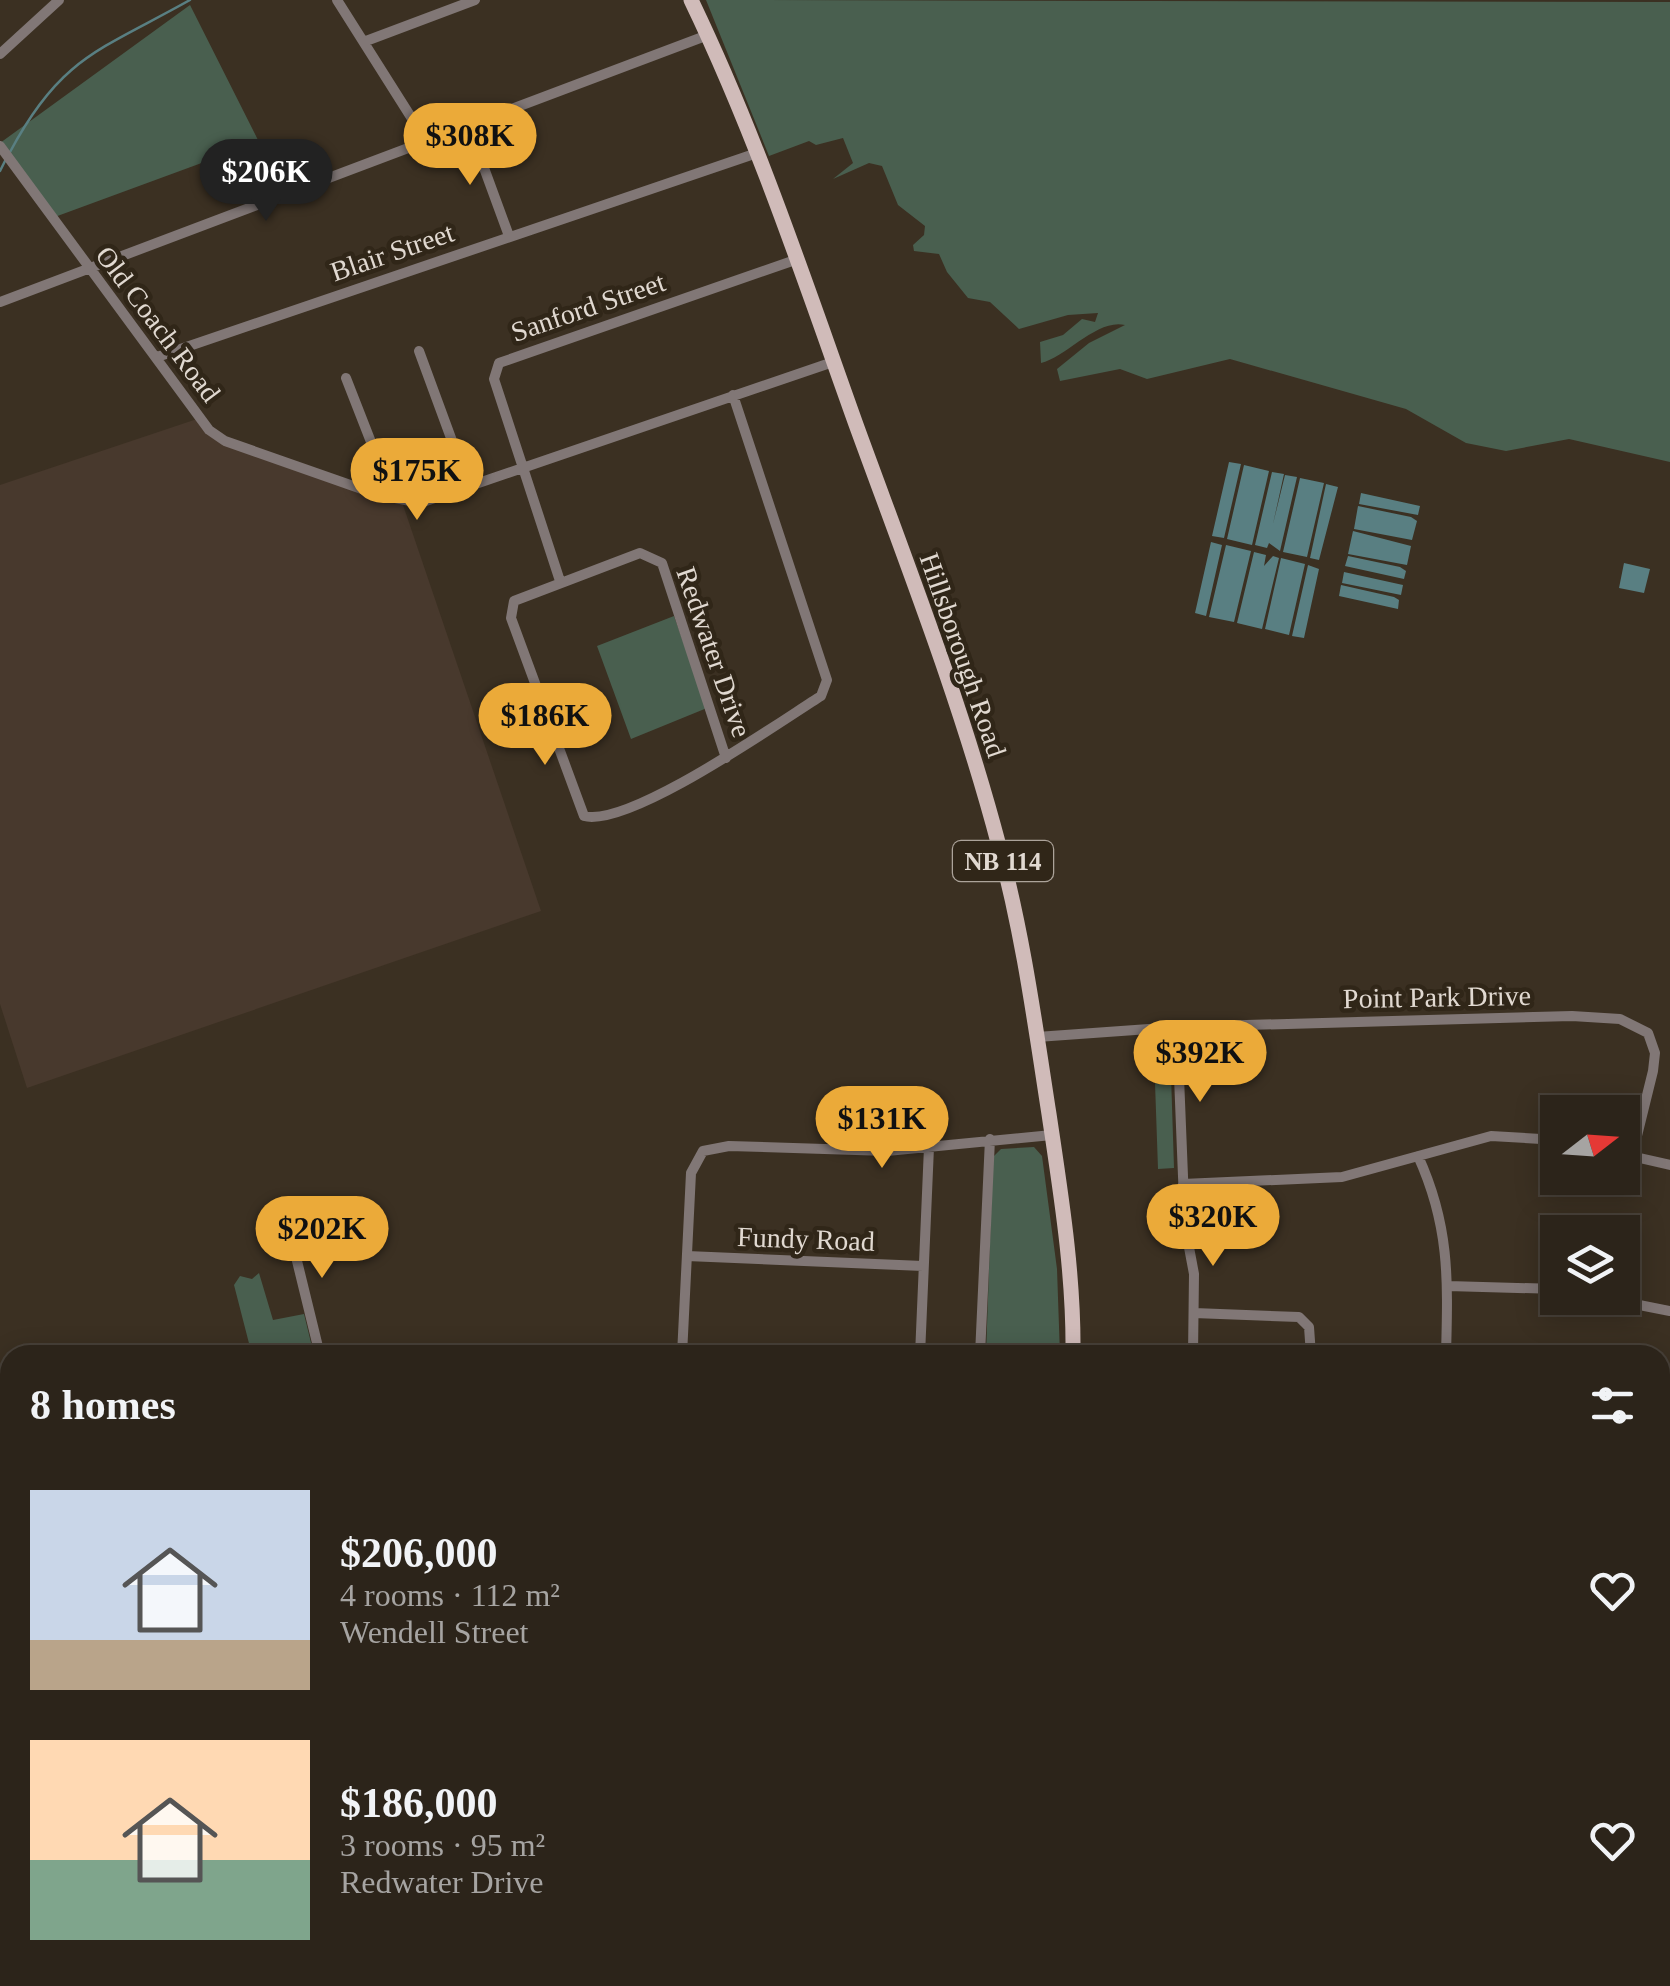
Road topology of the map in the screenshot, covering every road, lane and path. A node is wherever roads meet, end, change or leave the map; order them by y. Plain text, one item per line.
1 (60, 0) edge
2 (337, 0) edge
3 (475, 0) edge
4 (692, 0) edge
5 (45, 5) edge
6 (708, 35) junction
7 (366, 41) junction
8 (0, 54) edge
9 (469, 127) junction
10 (428, 144) junction
11 (1, 151) edge
12 (756, 153) junction
13 (509, 236) junction
14 (798, 259) junction
15 (90, 269) junction
16 (0, 302) edge
17 (419, 351) dead end
18 (157, 357) junction
19 (833, 362) junction
20 (346, 378) dead end
21 (733, 395) junction
22 (525, 468) junction
23 (469, 487) junction
24 (367, 490) junction
25 (560, 581) junction
26 (726, 758) junction
27 (1177, 1027) junction
28 (1037, 1037) junction
29 (1640, 1107) edge
30 (1052, 1135) junction
31 (990, 1139) junction
32 (1540, 1139) edge
33 (929, 1147) junction
34 (1418, 1156) junction
35 (1640, 1157) edge
36 (1670, 1165) edge
37 (1183, 1184) junction
38 (324, 1202) dead end
39 (286, 1216) junction
40 (268, 1222) dead end
41 (686, 1256) junction
42 (924, 1266) junction
43 (1448, 1286) junction
44 (1540, 1289) edge
45 (1640, 1305) edge
46 (1670, 1311) edge
47 (1194, 1313) junction
48 (318, 1345) edge
49 (682, 1345) edge
50 (920, 1345) edge
51 (980, 1345) edge
52 (1072, 1345) edge
53 (1193, 1345) edge
54 (1311, 1345) edge
55 (1446, 1345) edge

1 - 5 street
2 - 7 street
3 - 7 street
4 - 6 main road, Hillsborough Road / NB 114
5 - 8 street
6 - 9 street
6 - 12 main road, Hillsborough Road / NB 114
7 - 10 street
9 - 10 street
9 - 13 street
10 - 15 street
11 - 15 street, Old Coach Road
12 - 13 street, Blair Street
12 - 14 main road, Hillsborough Road / NB 114
13 - 18 street, Blair Street
14 - 19 main road, Hillsborough Road / NB 114
14 - 22 street, Sanford Street
15 - 16 street
15 - 18 street, Old Coach Road
17 - 23 street
18 - 24 street, Old Coach Road
19 - 21 street, Old Coach Road
19 - 28 main road, Hillsborough Road / NB 114
20 - 24 street
21 - 22 street, Old Coach Road
21 - 26 street, Redwater Drive
22 - 23 street, Old Coach Road
22 - 25 street
23 - 24 street, Old Coach Road
25 - 26 street, Redwater Drive
25 - 26 street, Redwater Drive
27 - 28 street, Point Park Drive
27 - 29 street, Point Park Drive
27 - 37 street
28 - 30 main road, Hillsborough Road / NB 114
30 - 31 street
30 - 52 main road, Hillsborough Road / NB 114
31 - 33 street
31 - 51 street
32 - 34 street
33 - 41 street
33 - 42 street
34 - 37 street
34 - 43 street
35 - 36 street
37 - 47 street
38 - 39 street
39 - 40 street
39 - 48 street
41 - 42 street, Fundy Road
41 - 49 street
42 - 50 street
43 - 44 street
43 - 55 street
45 - 46 street
47 - 53 street
47 - 54 street

